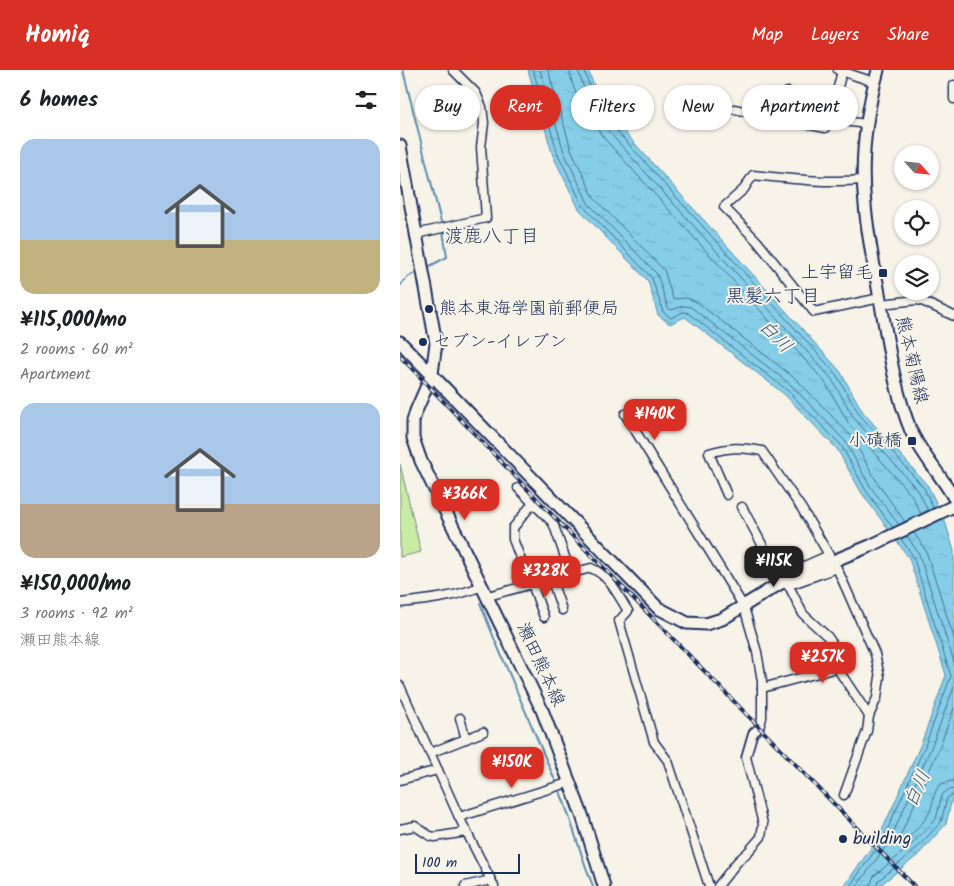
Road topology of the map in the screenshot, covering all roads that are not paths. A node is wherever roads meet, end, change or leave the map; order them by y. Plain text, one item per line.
1 (453, 70) edge
2 (878, 70) edge
3 (840, 71) edge
4 (874, 82) junction
5 (838, 85) edge
6 (954, 85) edge
7 (954, 99) edge
8 (734, 109) dead end
9 (742, 111) edge
10 (858, 123) edge
11 (866, 124) junction
12 (401, 154) edge
13 (863, 180) junction
14 (416, 234) junction
15 (880, 301) junction
16 (954, 316) edge
17 (400, 342) edge
18 (432, 374) junction
19 (624, 414) dead end
20 (518, 488) dead end
21 (727, 495) dead end
22 (954, 498) edge
23 (533, 503) junction
24 (742, 507) dead end
25 (949, 508) edge
26 (571, 574) junction
27 (551, 578) junction
28 (784, 582) junction
29 (531, 584) junction
30 (485, 591) junction
31 (400, 603) edge
32 (744, 607) junction
33 (562, 610) dead end
34 (544, 618) dead end
35 (836, 649) dead end
36 (400, 686) edge
37 (762, 688) junction
38 (869, 716) junction
39 (460, 718) dead end
40 (483, 732) dead end
41 (466, 739) junction
42 (430, 752) junction
43 (438, 770) junction
44 (400, 780) edge
45 (571, 782) junction
46 (844, 795) dead end
47 (459, 817) junction
48 (400, 829) edge
49 (466, 832) junction
50 (492, 883) edge
51 (465, 886) edge
52 (604, 886) edge
53 (709, 886) edge
54 (718, 886) edge

1 - 14 street
2 - 4 main road, 熊本菊陽線
3 - 4 street
3 - 5 street
4 - 11 main road, 熊本菊陽線
6 - 7 street
8 - 9 street
10 - 11 street
11 - 13 main road, 熊本菊陽線
12 - 14 main road, 瀬田熊本線
13 - 15 main road, 熊本菊陽線
13 - 15 street
14 - 18 main road, 瀬田熊本線
15 - 16 street
15 - 22 main road, 熊本菊陽線
17 - 18 main road
18 - 30 main road, 瀬田熊本線
18 - 32 main road
19 - 32 street
20 - 23 street
21 - 28 street
23 - 26 street
23 - 29 street
24 - 28 street
25 - 28 main road
26 - 27 street
26 - 53 street
27 - 29 street
27 - 33 street
28 - 32 main road
28 - 35 street
28 - 38 street
29 - 30 street
29 - 34 street
30 - 31 street
30 - 45 main road, 瀬田熊本線
32 - 37 street
36 - 42 street
37 - 38 street
37 - 54 street
38 - 46 street
39 - 41 street
40 - 41 street
41 - 42 street
42 - 43 street
43 - 44 street
43 - 47 street
45 - 47 street
45 - 52 main road, 瀬田熊本線
47 - 49 street
48 - 49 street
49 - 50 street
50 - 51 street

